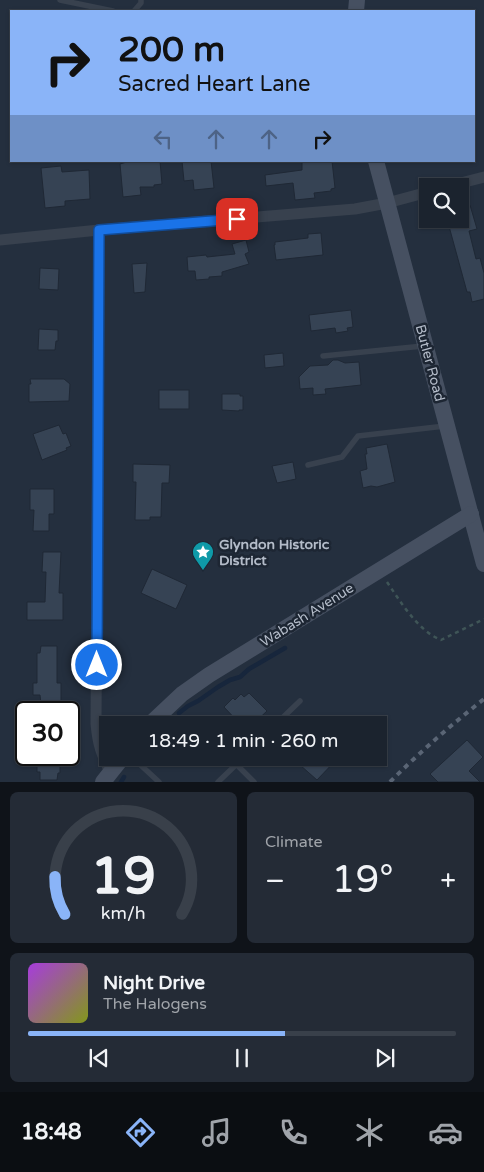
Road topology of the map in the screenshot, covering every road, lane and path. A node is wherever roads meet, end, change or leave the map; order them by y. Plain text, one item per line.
1 (60, 0) edge
2 (108, 10) edge
3 (376, 162) edge
4 (484, 177) edge
5 (469, 181) edge
6 (419, 194) edge
7 (387, 203) junction
8 (99, 230) junction
9 (0, 240) edge
10 (425, 346) junction
11 (323, 356) dead end
12 (447, 426) junction
13 (308, 465) dead end
14 (471, 514) junction
15 (484, 564) edge
16 (391, 588) dead end
17 (484, 619) edge
18 (300, 701) dead end
19 (159, 716) edge
20 (284, 716) edge
21 (115, 766) edge
22 (141, 766) edge
23 (234, 766) edge
24 (238, 766) edge
25 (106, 777) edge
26 (159, 782) edge
27 (218, 782) edge
28 (254, 782) edge

1 - 2 lane
3 - 7 main road, Butler Road
4 - 5 street
6 - 7 street
7 - 8 street
7 - 10 main road, Butler Road
8 - 9 street
8 - 25 street
10 - 11 lane
10 - 12 main road, Butler Road
12 - 13 lane
12 - 14 main road, Butler Road
14 - 15 main road, Butler Road
14 - 19 main road, Wabash Avenue
16 - 17 path
18 - 20 lane
21 - 25 main road
22 - 26 lane
23 - 27 lane
24 - 28 lane

